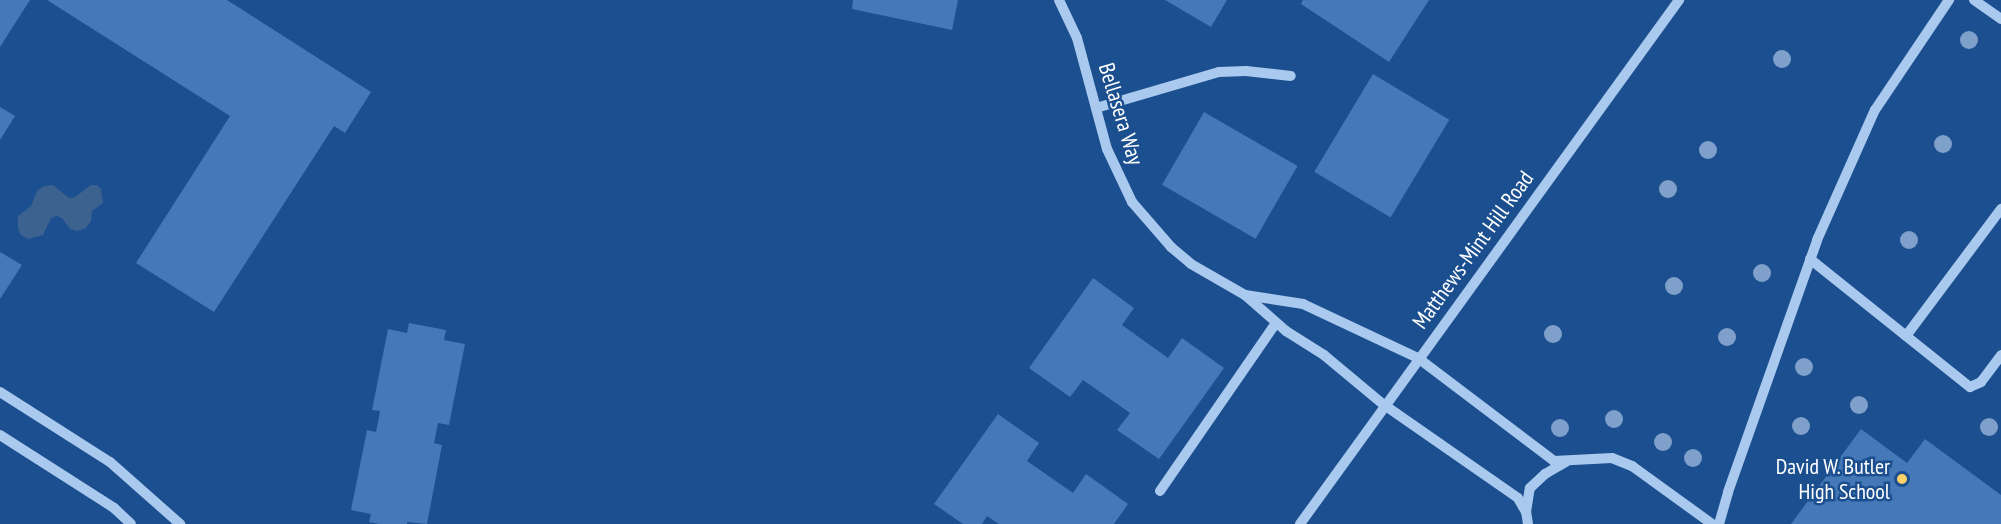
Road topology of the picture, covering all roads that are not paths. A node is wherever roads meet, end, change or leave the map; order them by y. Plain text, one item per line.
1 (1059, 0) edge
2 (1679, 0) edge
3 (1949, 0) edge
4 (1974, 0) edge
5 (2001, 19) edge
6 (1291, 76) dead end
7 (1096, 108) junction
8 (2001, 209) edge
9 (1810, 259) junction
10 (1245, 295) junction
11 (1276, 323) junction
12 (1906, 336) junction
13 (2001, 355) edge
14 (1418, 358) junction
15 (0, 392) edge
16 (1384, 405) junction
17 (0, 435) edge
18 (1570, 461) junction
19 (1160, 491) dead end
20 (1526, 512) junction
21 (131, 524) edge
22 (180, 524) edge
23 (1300, 524) edge
24 (1528, 524) edge
25 (1712, 524) edge
26 (1719, 524) edge

1 - 7 street, Bellasera Way
2 - 14 street, Matthews-Mint Hill Road
3 - 9 street
4 - 5 street
6 - 7 street
7 - 10 street, Bellasera Way
8 - 12 street
9 - 12 street
9 - 26 street
10 - 11 street, Bellasera Way
10 - 14 street, Bellasera Way
11 - 16 street, Bellasera Way
11 - 19 street
12 - 13 street
14 - 16 street, Matthews-Mint Hill Road
14 - 18 street, Bellasera Way
15 - 22 street
16 - 20 street, Bellasera Way
16 - 23 street, Matthews-Mint Hill Road
17 - 21 street
18 - 20 street
18 - 25 street
20 - 24 street

